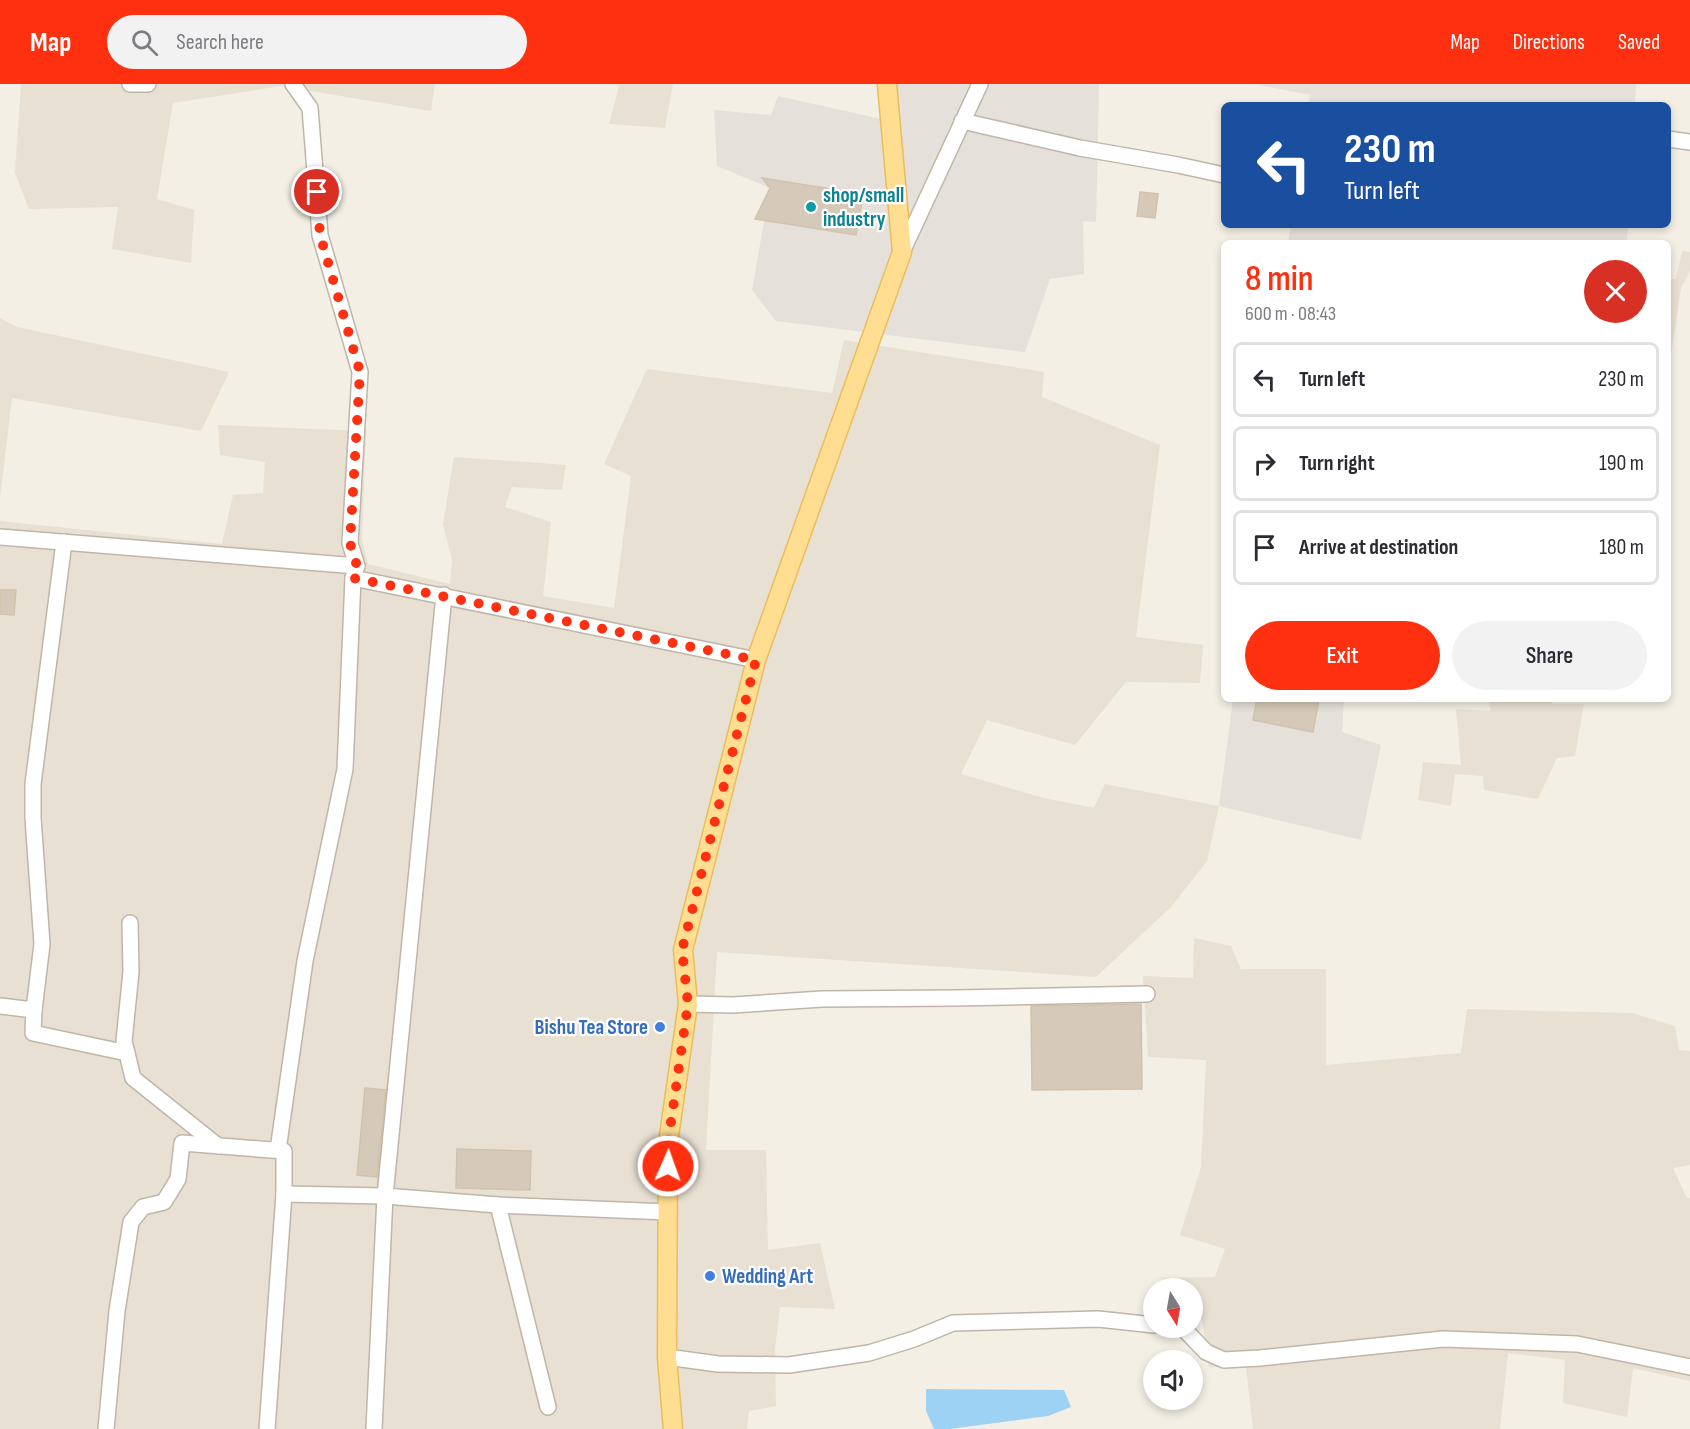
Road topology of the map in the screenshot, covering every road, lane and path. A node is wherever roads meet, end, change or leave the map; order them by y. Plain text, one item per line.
1 (130, 84) edge
2 (148, 84) edge
3 (887, 84) edge
4 (981, 84) edge
5 (295, 85) edge
6 (962, 121) junction
7 (1671, 140) edge
8 (1690, 142) edge
9 (1221, 174) edge
10 (902, 252) junction
11 (0, 537) edge
12 (64, 542) junction
13 (355, 572) junction
14 (444, 595) junction
15 (756, 660) junction
16 (130, 922) dead end
17 (1147, 994) dead end
18 (688, 1004) junction
19 (0, 1006) edge
20 (34, 1010) junction
21 (127, 1053) junction
22 (218, 1146) junction
23 (278, 1150) junction
24 (284, 1194) junction
25 (385, 1196) junction
26 (498, 1205) junction
27 (668, 1212) junction
28 (1143, 1324) edge
29 (1193, 1338) edge
30 (667, 1357) junction
31 (1690, 1366) edge
32 (548, 1407) dead end
33 (106, 1429) edge
34 (267, 1429) edge
35 (374, 1429) edge
36 (673, 1429) edge

1 - 2 street
3 - 10 main road
4 - 6 street
5 - 13 street
6 - 9 street
6 - 10 street
7 - 8 street
10 - 15 main road
11 - 12 street
12 - 13 street
12 - 20 street
13 - 14 street
13 - 23 street
14 - 15 street
14 - 25 street
15 - 18 main road
16 - 21 street
17 - 18 street
18 - 27 main road
19 - 20 street
20 - 21 street
21 - 22 street
22 - 23 street
22 - 33 street
23 - 24 street
24 - 25 street
24 - 34 street
25 - 26 street
25 - 35 street
26 - 27 street
26 - 32 street
27 - 30 main road
28 - 30 street
29 - 31 street
30 - 36 main road

